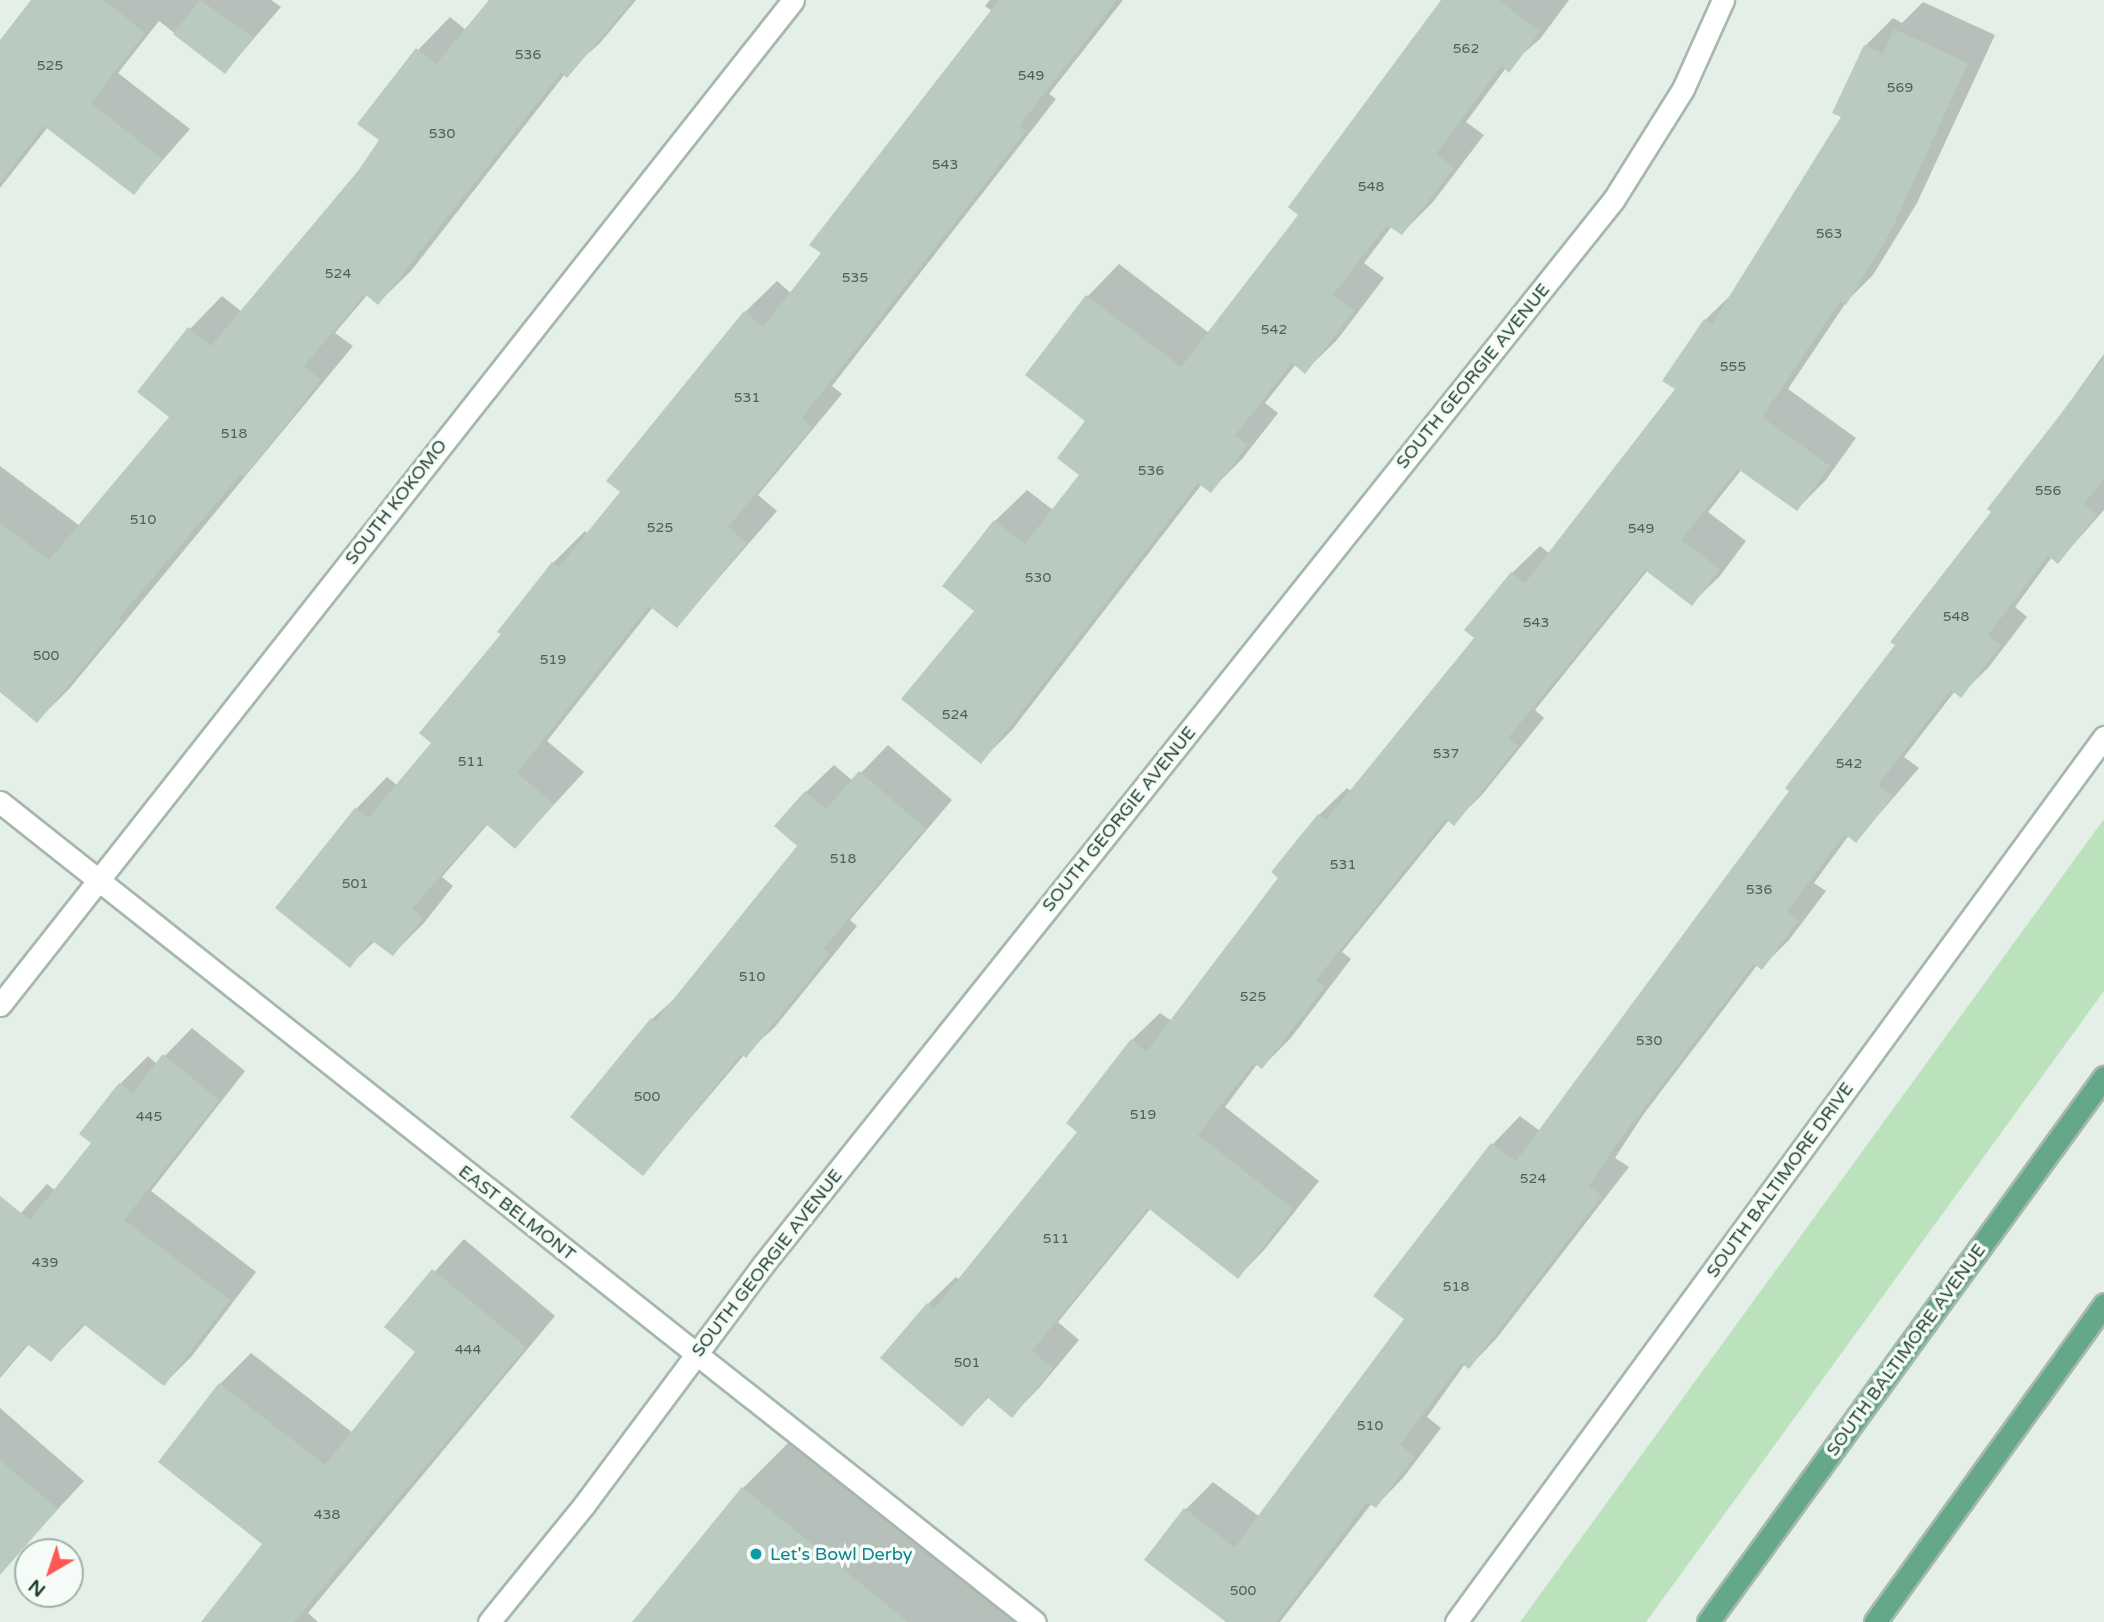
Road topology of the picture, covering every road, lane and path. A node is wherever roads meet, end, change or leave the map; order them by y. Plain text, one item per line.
1 (793, 0) edge
2 (1723, 0) edge
3 (2104, 737) edge
4 (0, 802) edge
5 (97, 880) junction
6 (0, 1005) edge
7 (2104, 1077) edge
8 (2104, 1304) edge
9 (695, 1355) junction
10 (489, 1622) edge
11 (1035, 1622) edge
12 (1456, 1622) edge
13 (1708, 1622) edge
14 (1875, 1622) edge

1 - 5 street, SOUTH KOKOMO
2 - 9 street, SOUTH GEORGIE AVENUE
3 - 12 street, SOUTH BALTIMORE DRIVE
4 - 5 street, EAST BELMONT
5 - 6 street, SOUTH KOKOMO
5 - 9 street, EAST BELMONT
7 - 13 main road, SOUTH BALTIMORE AVENUE
8 - 14 main road
9 - 10 street, SOUTH GEORGIE AVENUE
9 - 11 street, EAST BELMONT

